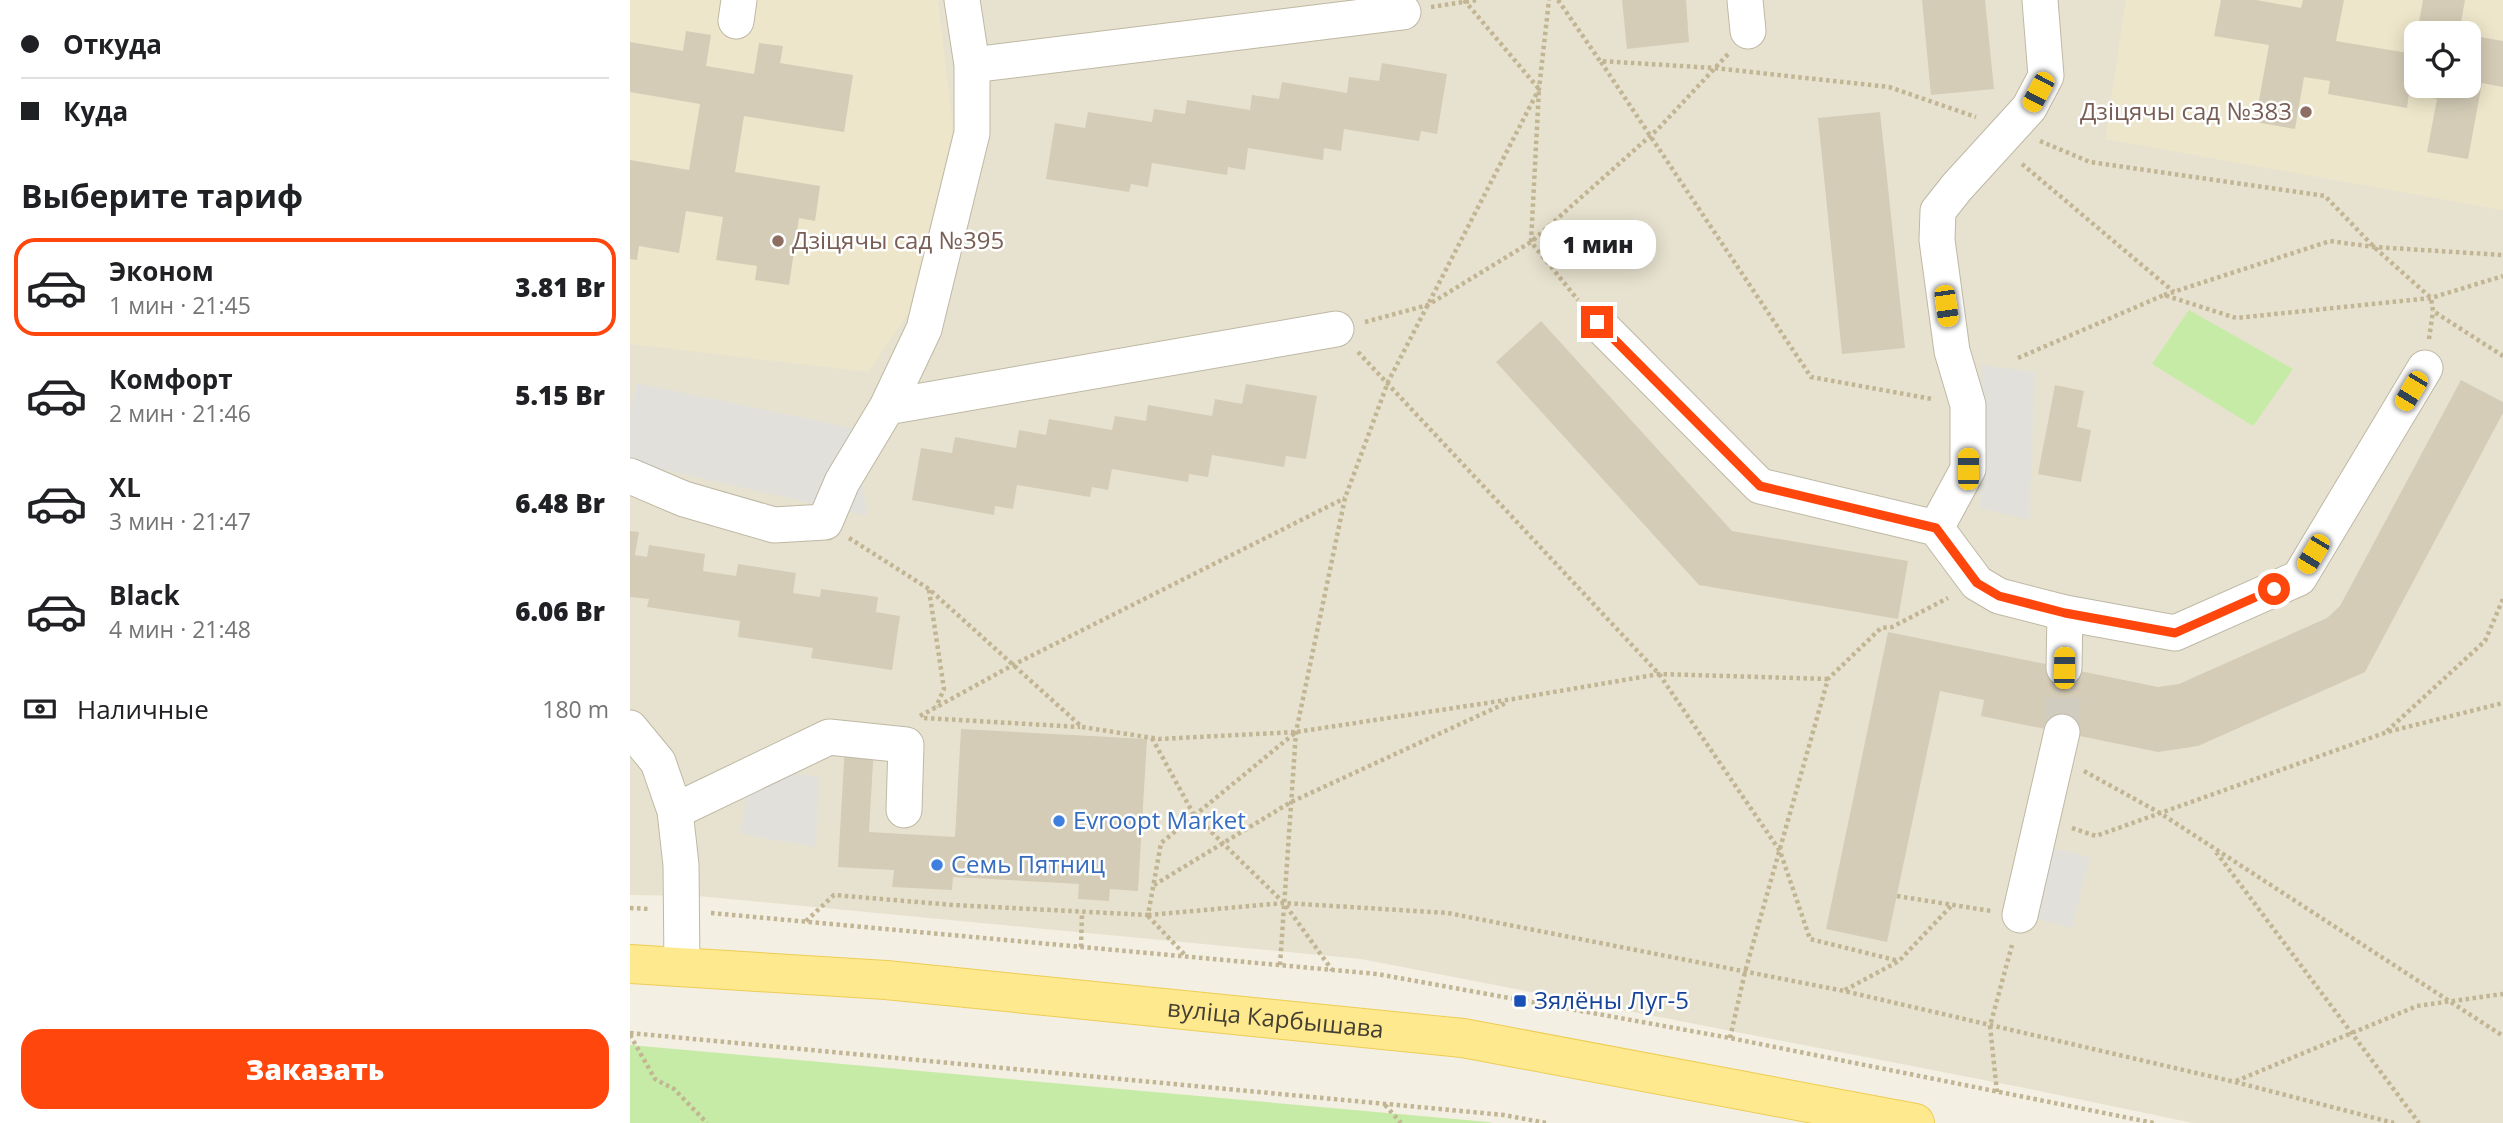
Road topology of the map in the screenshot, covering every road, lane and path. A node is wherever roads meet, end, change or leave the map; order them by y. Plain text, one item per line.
1 (962, 0) edge
2 (1477, 0) edge
3 (1549, 0) edge
4 (1558, 0) edge
5 (2040, 0) edge
6 (1465, 1) edge
7 (1403, 12) joint
8 (1747, 16) edge
9 (1600, 61) junction
10 (972, 65) junction
11 (1714, 68) junction
12 (1539, 89) junction
13 (1650, 136) junction
14 (2003, 136) junction
15 (1531, 242) junction
16 (2374, 247) junction
17 (2503, 255) edge
18 (2503, 276) edge
19 (2174, 292) junction
20 (2164, 295) junction
21 (2431, 298) junction
22 (1428, 305) junction
23 (1597, 322) joint
24 (1336, 329) junction
25 (2503, 356) edge
26 (2018, 358) dead end
27 (2425, 368) dead end
28 (1388, 382) junction
29 (1968, 405) junction
30 (887, 407) junction
31 (630, 476) edge
32 (1345, 498) junction
33 (825, 522) junction
34 (1936, 528) junction
35 (1977, 583) junction
36 (929, 589) junction
37 (2503, 599) edge
38 (2065, 613) junction
39 (1013, 665) junction
40 (2064, 668) tunnel mouth
41 (1659, 674) junction
42 (1828, 679) junction
43 (1513, 699) junction
44 (2503, 703) edge
45 (936, 707) junction
46 (1082, 727) junction
47 (630, 728) edge
48 (1296, 732) junction
49 (2387, 732) junction
50 (1152, 737) junction
51 (2058, 747) joint
52 (1291, 802) junction
53 (904, 810) dead end
54 (675, 811) junction
55 (2160, 813) junction
56 (1194, 816) junction
57 (2043, 819) junction
58 (1222, 844) junction
59 (2213, 848) junction
60 (1780, 850) junction
61 (1153, 886) junction
62 (1897, 896) dead end
63 (1284, 903) junction
64 (1952, 905) junction
65 (1082, 912) junction
66 (1148, 915) junction
67 (2020, 915) junction
68 (806, 922) dead end
69 (1081, 947) dead end
70 (1186, 957) dead end
71 (1899, 961) junction
72 (630, 964) edge
73 (1280, 965) dead end
74 (682, 967) junction
75 (1332, 970) dead end
76 (1745, 972) junction
77 (1844, 990) junction
78 (2503, 994) edge
79 (2449, 1001) junction
80 (1990, 1026) junction
81 (2352, 1033) junction
82 (630, 1034) edge
83 (2503, 1037) edge
84 (1730, 1038) dead end
85 (2235, 1082) junction
86 (1997, 1092) dead end
87 (1385, 1104) junction
88 (707, 1123) edge
89 (1401, 1123) edge
90 (1546, 1123) edge
91 (1915, 1123) edge
92 (2394, 1123) edge
93 (2419, 1123) edge

1 - 10 lane
2 - 6 path
3 - 12 path
4 - 9 path
5 - 14 lane
6 - 7 path
6 - 12 path
7 - 10 lane
8 - 11 path
9 - 11 path
9 - 13 path
10 - 30 lane
11 - 13 path
11 - 14 path
12 - 15 path
12 - 22 path
13 - 15 path
13 - 29 path
14 - 16 path
14 - 19 path
14 - 29 lane
15 - 22 path
15 - 23 path
16 - 17 path
16 - 19 path
16 - 21 path
18 - 21 path
19 - 20 path
20 - 21 path
20 - 26 path
21 - 25 path
22 - 24 path
22 - 28 path
23 - 34 lane
24 - 28 path
24 - 30 lane
27 - 38 lane
28 - 32 path
28 - 41 path
29 - 34 lane
30 - 33 lane
31 - 33 lane
32 - 39 path
32 - 48 path
33 - 36 path
34 - 35 lane
35 - 38 lane
35 - 42 path
36 - 39 path
36 - 45 path
37 - 49 path
38 - 40 lane
39 - 45 path
39 - 46 path
41 - 42 path
41 - 43 path
41 - 60 path
42 - 60 path
43 - 48 path
43 - 52 path
44 - 49 path
45 - 46 path
46 - 50 path
47 - 54 lane
48 - 50 path
48 - 52 path
48 - 56 path
49 - 55 path
50 - 56 path
51 - 55 path
51 - 57 lane
52 - 58 path
52 - 63 path
53 - 54 lane
54 - 74 lane
55 - 57 path
55 - 59 path
56 - 58 path
56 - 61 path
57 - 67 lane
58 - 61 path
58 - 63 path
59 - 79 path
59 - 81 path
60 - 71 path
60 - 76 path
61 - 66 path
62 - 64 path
63 - 66 path
63 - 73 path
63 - 75 path
63 - 76 path
64 - 67 path
64 - 71 path
65 - 66 path
65 - 68 path
65 - 69 path
66 - 70 path
67 - 80 path
71 - 77 path
72 - 74 main road, вуліца Карбышава
74 - 91 main road, вуліца Карбышава
76 - 77 path
76 - 84 path
77 - 80 path
78 - 79 path
79 - 81 path
79 - 83 path
80 - 85 path
80 - 86 path
81 - 85 path
81 - 93 path
82 - 87 path
82 - 88 path
85 - 92 path
87 - 89 path
87 - 90 path

